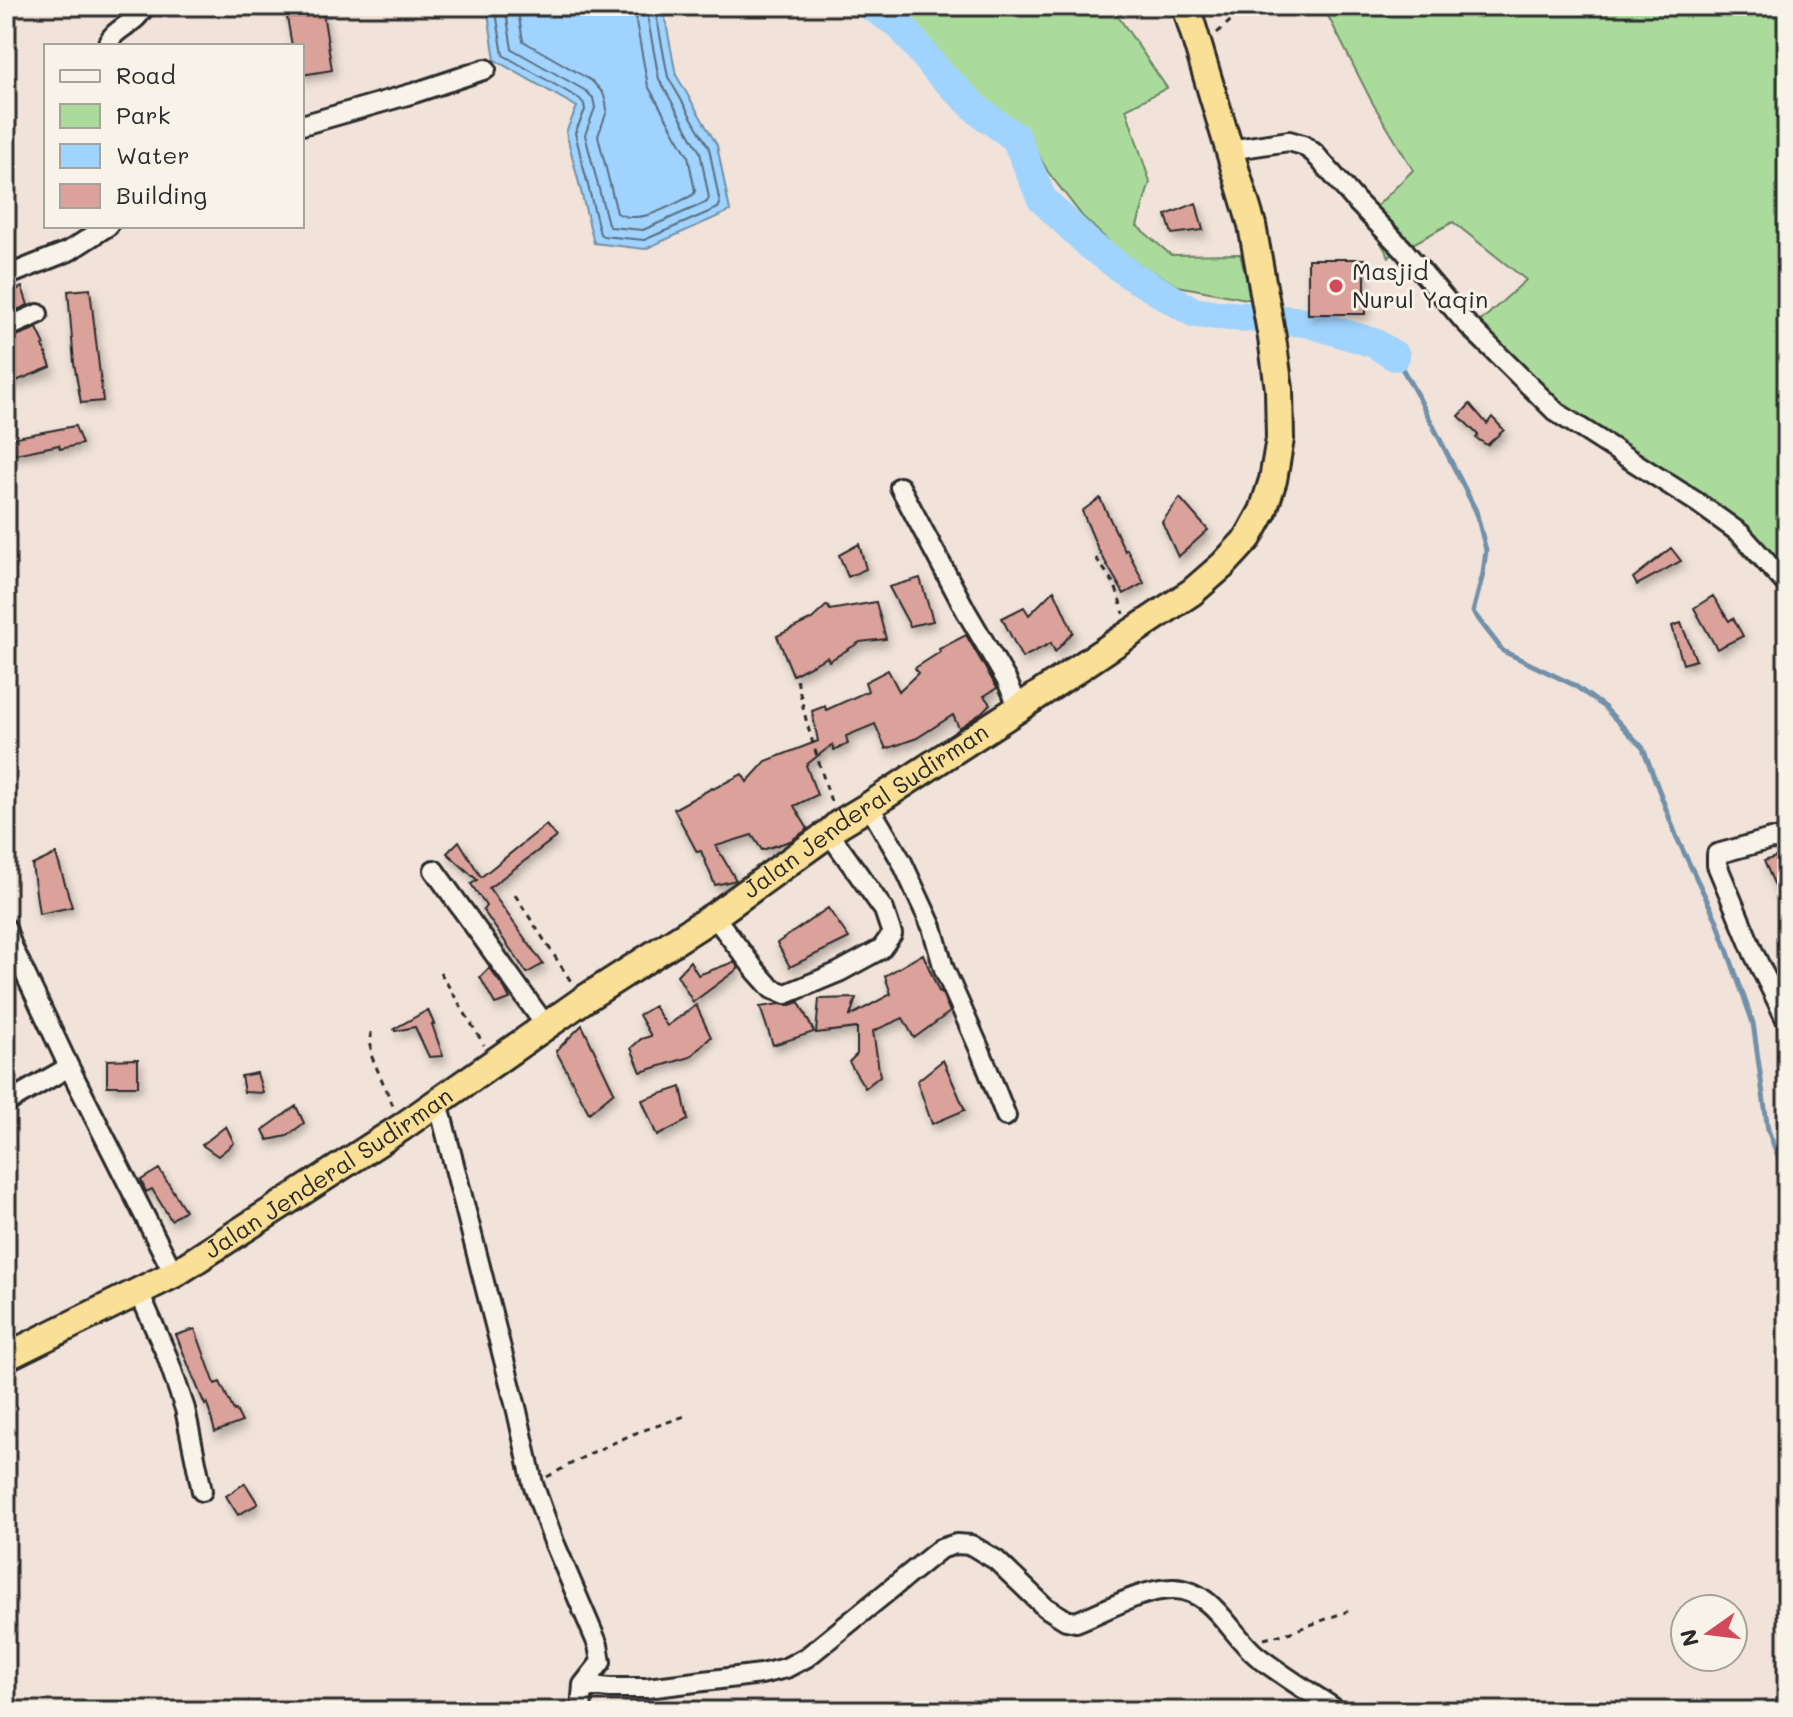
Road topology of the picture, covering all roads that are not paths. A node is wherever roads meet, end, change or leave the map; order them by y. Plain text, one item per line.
1 (144, 6) edge
2 (1186, 6) edge
3 (108, 44) edge
4 (486, 69) dead end
5 (304, 124) edge
6 (1229, 150) junction
7 (105, 228) edge
8 (6, 276) edge
9 (38, 314) dead end
10 (6, 328) edge
11 (900, 487) dead end
12 (1787, 585) edge
13 (1019, 708) junction
14 (869, 806) junction
15 (834, 828) junction
16 (1787, 845) edge
17 (434, 870) dead end
18 (714, 916) junction
19 (6, 928) edge
20 (1787, 1021) edge
21 (546, 1026) junction
22 (69, 1067) junction
23 (438, 1102) junction
24 (6, 1103) edge
25 (1006, 1116) dead end
26 (174, 1274) junction
27 (139, 1292) junction
28 (6, 1357) edge
29 (202, 1491) dead end
30 (583, 1685) junction
31 (581, 1711) edge
32 (1338, 1711) edge

1 - 3 street
2 - 6 highway, Jalan Jenderal Sudirman
4 - 5 street
6 - 12 street
6 - 13 highway, Jalan Jenderal Sudirman
7 - 8 street
9 - 10 street
11 - 13 street
13 - 14 highway, Jalan Jenderal Sudirman
14 - 15 highway, Jalan Jenderal Sudirman
14 - 25 street
15 - 18 highway, Jalan Jenderal Sudirman
15 - 18 street
16 - 20 street
17 - 21 street
18 - 21 highway, Jalan Jenderal Sudirman
19 - 22 street
21 - 23 highway, Jalan Jenderal Sudirman
22 - 24 street
22 - 26 street
23 - 26 highway, Jalan Jenderal Sudirman
23 - 30 street
26 - 27 highway, Jalan Jenderal Sudirman
27 - 28 highway, Jalan Jenderal Sudirman
27 - 29 street
30 - 31 street
30 - 32 street

